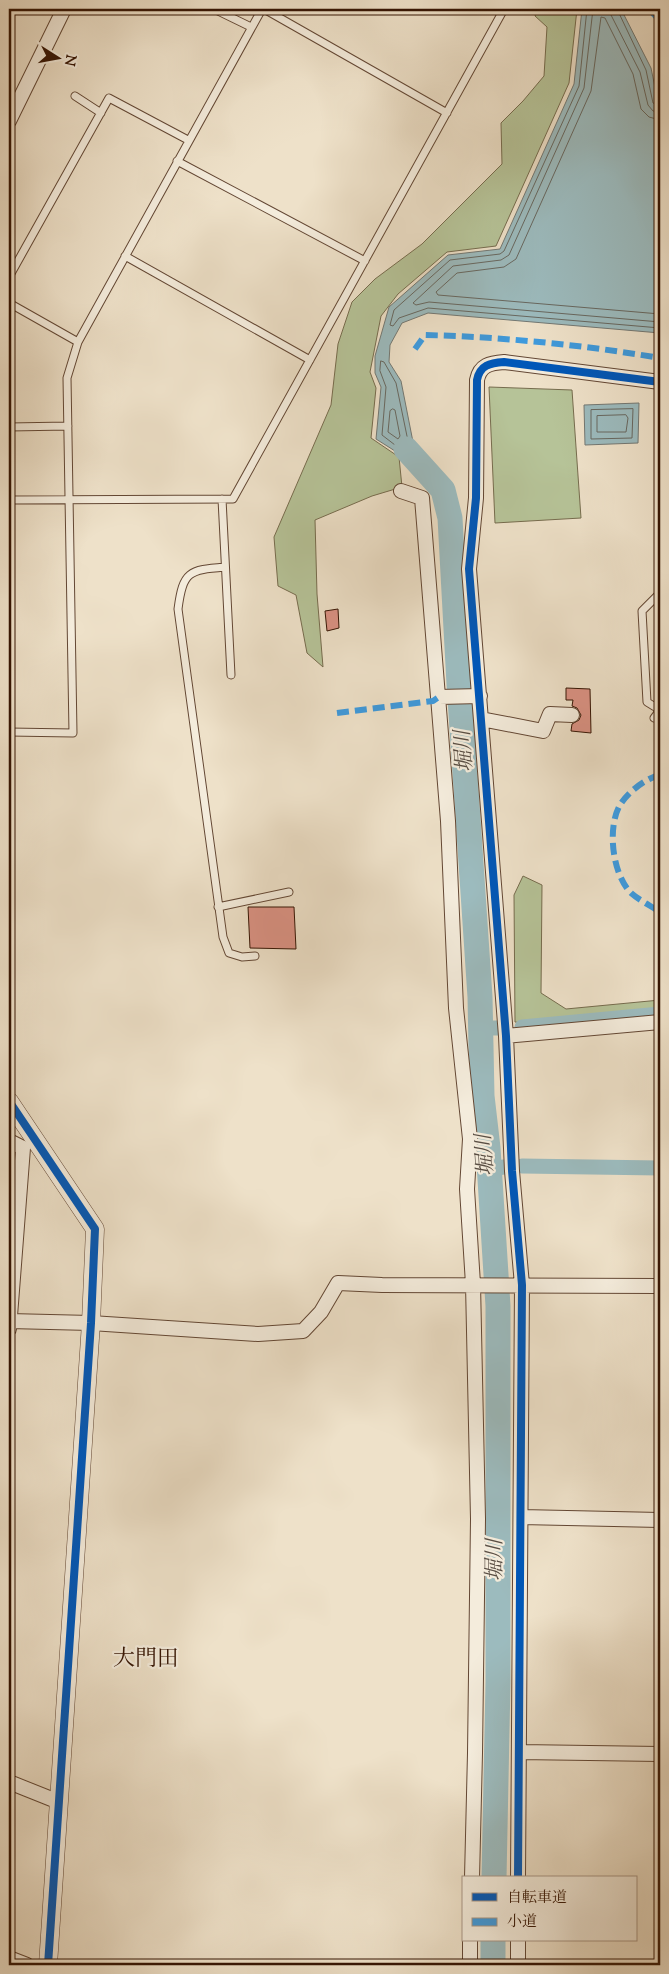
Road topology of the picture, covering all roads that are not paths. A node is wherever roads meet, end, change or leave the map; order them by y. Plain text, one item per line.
1 (64, 9) edge
2 (214, 9) edge
3 (263, 9) edge
4 (504, 9) edge
5 (251, 27) junction
6 (75, 96) dead end
7 (101, 113) junction
8 (446, 113) junction
9 (9, 121) edge
10 (188, 140) junction
11 (177, 161) junction
12 (125, 256) junction
13 (365, 261) junction
14 (9, 277) edge
15 (9, 303) edge
16 (78, 342) junction
17 (310, 360) junction
18 (660, 382) edge
19 (68, 426) junction
20 (9, 427) edge
21 (401, 491) dead end
22 (69, 499) junction
23 (222, 499) junction
24 (9, 500) edge
25 (226, 567) junction
26 (660, 592) edge
27 (231, 675) dead end
28 (480, 696) junction
29 (439, 697) junction
30 (572, 715) dead end
31 (654, 718) dead end
32 (481, 719) junction
33 (9, 732) edge
34 (290, 892) dead end
35 (218, 907) junction
36 (255, 956) dead end
37 (660, 1022) edge
38 (506, 1036) junction
39 (9, 1102) edge
40 (9, 1141) edge
41 (473, 1284) junction
42 (522, 1285) junction
43 (660, 1286) edge
44 (9, 1321) edge
45 (91, 1323) junction
46 (9, 1329) edge
47 (521, 1517) junction
48 (660, 1520) edge
49 (519, 1752) junction
50 (660, 1754) edge
51 (9, 1782) edge
52 (59, 1802) junction
53 (472, 1876) edge
54 (518, 1876) edge
55 (470, 1942) edge
56 (518, 1942) edge
57 (9, 1958) edge
58 (27, 1965) edge
59 (48, 1965) edge
60 (470, 1965) edge
61 (518, 1965) edge

1 - 9 street
2 - 5 lane
3 - 5 lane
3 - 8 lane
4 - 8 lane
5 - 10 lane
6 - 7 lane
7 - 10 lane
7 - 14 lane
8 - 13 lane
10 - 11 lane
11 - 12 lane
11 - 13 lane
12 - 16 lane
12 - 17 lane
13 - 17 lane
15 - 16 lane
16 - 19 lane
17 - 23 lane
18 - 28 street
19 - 20 lane
19 - 22 lane
21 - 29 street
22 - 23 lane
22 - 24 lane
22 - 33 lane
23 - 25 lane
25 - 27 lane
25 - 35 lane
26 - 31 lane
28 - 29 street
28 - 32 street
29 - 41 street
30 - 32 street
32 - 38 street
34 - 35 lane
35 - 36 lane
37 - 38 street
38 - 42 street
39 - 45 street
40 - 44 street
41 - 42 street
41 - 45 street
41 - 53 street
42 - 43 street
42 - 47 street
44 - 45 street
44 - 46 street
45 - 52 street
47 - 48 street
47 - 49 street
49 - 50 street
49 - 54 street
51 - 52 street
52 - 59 street
55 - 60 street
56 - 61 street
57 - 58 street

